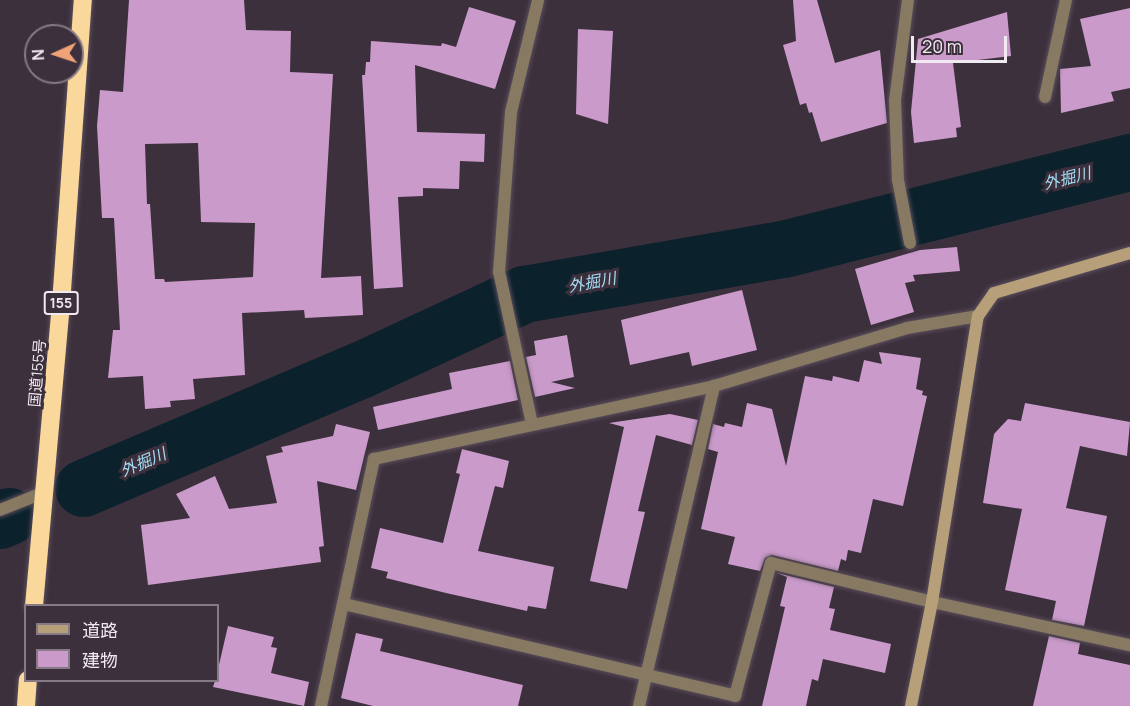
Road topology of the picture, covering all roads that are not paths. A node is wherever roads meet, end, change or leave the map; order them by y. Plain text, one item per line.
1 (82, 0) edge
2 (538, 0) edge
3 (908, 0) edge
4 (1066, 0) edge
5 (1045, 97) dead end
6 (910, 243) dead end
7 (1130, 253) edge
8 (978, 316) junction
9 (714, 386) junction
10 (532, 424) junction
11 (45, 492) junction
12 (0, 510) edge
13 (932, 602) junction
14 (34, 604) edge
15 (344, 604) junction
16 (1130, 645) edge
17 (646, 675) junction
18 (28, 682) edge
19 (26, 706) edge
20 (321, 706) edge
21 (639, 706) edge
22 (911, 706) edge

1 - 11 highway, 国道155号 / 155
2 - 10 street
3 - 6 street
4 - 5 street
7 - 8 street
8 - 9 street
8 - 13 street
9 - 10 street
9 - 17 street
10 - 15 street
11 - 12 street
11 - 14 highway, 国道155号 / 155
13 - 16 street
13 - 17 street
13 - 22 street
15 - 17 street
15 - 20 street
17 - 21 street
18 - 19 highway

